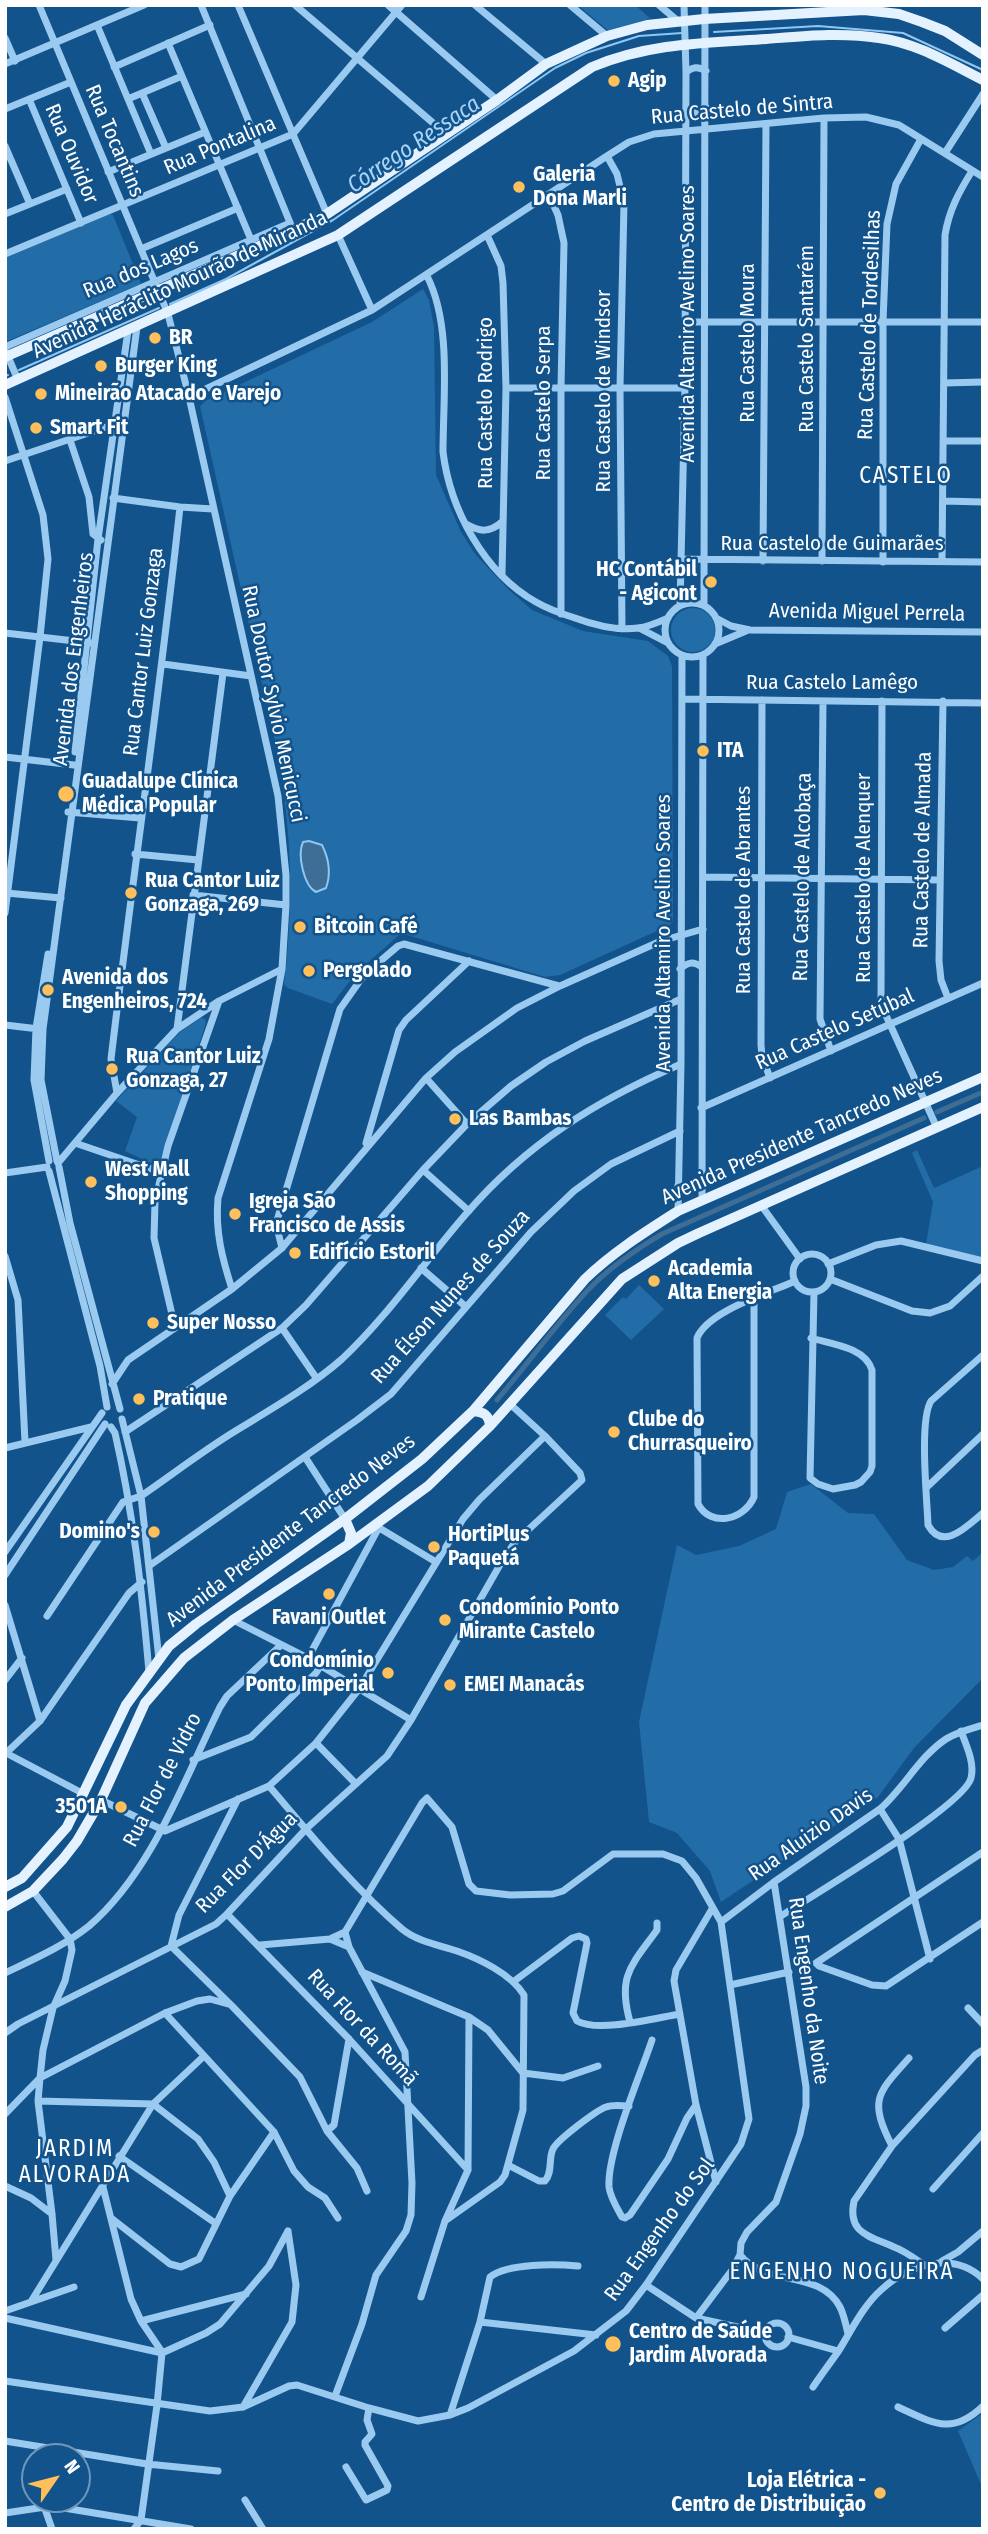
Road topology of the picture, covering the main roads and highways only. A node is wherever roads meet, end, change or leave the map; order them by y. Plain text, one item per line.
1 (864, 7) edge
2 (842, 8) edge
3 (983, 55) edge
4 (983, 80) edge
5 (6, 353) edge
6 (5, 385) edge
7 (983, 1077) edge
8 (983, 1107) edge
9 (482, 1400) junction
10 (473, 1411) junction
11 (501, 1413) junction
12 (490, 1426) junction
13 (345, 1519) junction
14 (349, 1544) junction
15 (159, 1659) junction
16 (145, 1703) junction
17 (86, 1789) junction
18 (101, 1800) junction
19 (5, 1887) edge
20 (5, 1907) edge

1 - 2 main road, Avenida Heráclito Mourão de Miranda
1 - 3 main road, Avenida Heráclito Mourão de Miranda
2 - 5 main road, Avenida Heráclito Mourão de Miranda
4 - 6 main road, Avenida Heráclito Mourão de Miranda
7 - 9 main road, Avenida Presidente Tancredo Neves
8 - 11 main road, Avenida Presidente Tancredo Neves
9 - 10 main road, Avenida Presidente Tancredo Neves
9 - 11 main road
10 - 12 main road
10 - 13 main road, Avenida Presidente Tancredo Neves
11 - 12 main road, Avenida Presidente Tancredo Neves
12 - 14 main road, Avenida Presidente Tancredo Neves
13 - 14 main road
13 - 15 main road, Avenida Presidente Tancredo Neves
14 - 16 main road, Avenida Presidente Tancredo Neves
15 - 16 main road
15 - 17 main road, Avenida Presidente Tancredo Neves
16 - 18 main road, Avenida Presidente Tancredo Neves
17 - 18 main road
17 - 19 main road, Avenida Presidente Tancredo Neves
18 - 20 main road, Avenida Presidente Tancredo Neves

